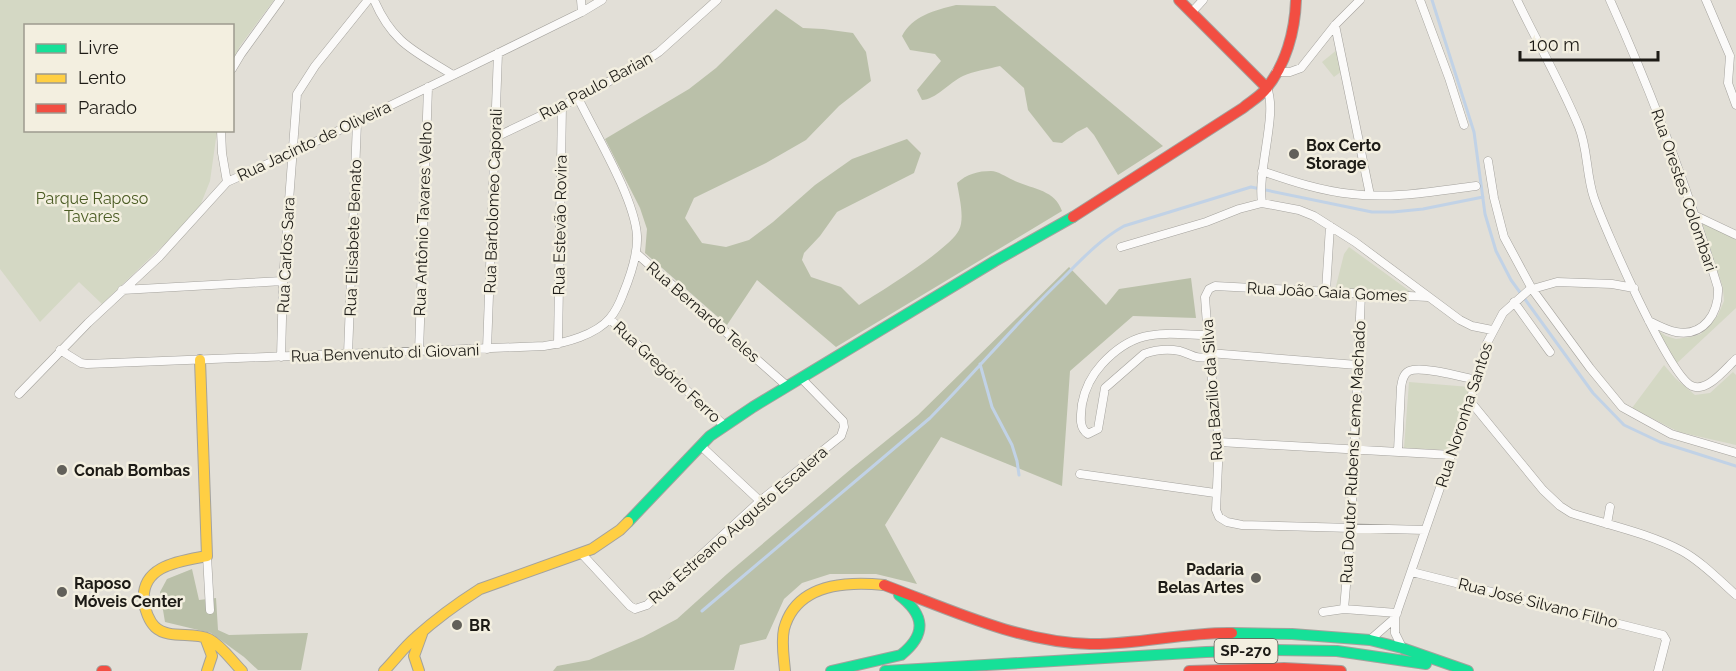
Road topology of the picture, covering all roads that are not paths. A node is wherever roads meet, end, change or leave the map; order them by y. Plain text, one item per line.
1 (280, 0) edge
2 (368, 0) edge
3 (374, 0) edge
4 (581, 0) edge
5 (602, 0) edge
6 (717, 0) edge
7 (1179, 0) edge
8 (1203, 0) edge
9 (1296, 0) edge
10 (1360, 0) edge
11 (1420, 0) edge
12 (1517, 0) edge
13 (1610, 0) edge
14 (1706, 0) edge
15 (582, 12) junction
16 (1192, 12) junction
17 (1335, 25) junction
18 (498, 53) junction
19 (1733, 55) edge
20 (234, 66) edge
21 (1276, 72) junction
22 (453, 75) junction
23 (428, 87) junction
24 (1268, 87) junction
25 (578, 98) junction
26 (562, 105) junction
27 (1736, 105) edge
28 (357, 122) junction
29 (1464, 125) dead end
30 (221, 132) edge
31 (495, 137) junction
32 (292, 153) junction
33 (1488, 161) dead end
34 (1262, 171) junction
35 (227, 182) junction
36 (1476, 186) dead end
37 (1370, 195) junction
38 (1261, 201) junction
39 (1696, 216) junction
40 (1330, 226) junction
41 (1736, 235) edge
42 (1121, 247) dead end
43 (636, 252) junction
44 (283, 281) junction
45 (1226, 286) joint
46 (1634, 288) junction
47 (122, 290) junction
48 (1530, 290) junction
49 (1326, 291) junction
50 (1361, 294) junction
51 (1428, 297) junction
52 (1516, 300) junction
53 (610, 319) junction
54 (1649, 321) junction
55 (1492, 330) junction
56 (1208, 336) junction
57 (558, 344) junction
58 (488, 349) junction
59 (60, 350) junction
60 (418, 352) junction
61 (1550, 352) dead end
62 (348, 354) junction
63 (1209, 355) junction
64 (281, 357) junction
65 (1736, 359) edge
66 (200, 360) junction
67 (1358, 365) junction
68 (801, 378) junction
69 (1476, 380) junction
70 (787, 386) junction
71 (19, 394) dead end
72 (1470, 400) junction
73 (725, 426) junction
74 (1218, 442) junction
75 (700, 446) junction
76 (1354, 449) junction
77 (1398, 451) junction
78 (1736, 453) edge
79 (1452, 455) junction
80 (1080, 474) dead end
81 (1215, 493) junction
82 (760, 501) junction
83 (1610, 507) dead end
84 (1607, 524) junction
85 (1351, 527) junction
86 (1425, 530) junction
87 (581, 553) junction
88 (207, 556) junction
89 (1412, 572) junction
90 (884, 585) junction
91 (1736, 595) edge
92 (1344, 609) junction
93 (210, 610) dead end
94 (1323, 612) dead end
95 (1396, 616) junction
96 (422, 634) junction
97 (205, 637) junction
98 (1370, 640) junction
99 (1092, 644) junction
100 (1402, 648) junction
101 (1023, 663) junction
102 (207, 671) edge
103 (242, 671) edge
104 (384, 671) edge
105 (419, 671) edge
106 (785, 671) edge
107 (831, 671) edge
108 (885, 671) edge
109 (1189, 671) edge
110 (1341, 671) edge
111 (1468, 671) edge
112 (1658, 671) edge

1 - 20 street
2 - 32 street, Rua Carlos Sara
3 - 22 street
4 - 15 street
5 - 15 street, Rua Jacinto de Oliveira
6 - 25 street, Rua Paulo Barian
7 - 16 main road
8 - 16 street
9 - 21 main road
10 - 17 street
11 - 29 street
12 - 46 street
13 - 39 street, Rua Orestes Colombari
14 - 19 street
15 - 18 street, Rua Jacinto de Oliveira
16 - 24 main road
17 - 21 street
17 - 37 street
18 - 22 street, Rua Jacinto de Oliveira
18 - 31 street, Rua Bartolomeo Caporali
19 - 27 street
21 - 24 main road
22 - 23 street, Rua Jacinto de Oliveira
23 - 28 street, Rua Jacinto de Oliveira
23 - 60 street, Rua Antônio Tavares Velho
24 - 34 street
24 - 68 main road
25 - 26 street, Rua Paulo Barian
25 - 43 street, Rua Bernardo Teles
26 - 31 street, Rua Paulo Barian
26 - 57 street, Rua Estevão Rovira
28 - 32 street, Rua Jacinto de Oliveira
28 - 62 street, Rua Elisabete Benato
30 - 35 street
31 - 58 street, Rua Bartolomeo Caporali
32 - 35 street, Rua Jacinto de Oliveira
32 - 44 street, Rua Carlos Sara
33 - 48 street
34 - 37 street
34 - 38 street
35 - 47 street, Rua Jacinto de Oliveira
36 - 37 street
38 - 40 street
38 - 42 street
39 - 41 street
39 - 54 street, Rua Orestes Colombari
40 - 49 street
40 - 51 street
43 - 53 street
43 - 70 street, Rua Bernardo Teles
44 - 47 street
44 - 64 street, Rua Carlos Sara
45 - 49 street, Rua João Gaia Gomes
45 - 56 street, Rua Bazílio da Silva
46 - 48 street, Rua Noronha Santos
46 - 54 street
47 - 59 street, Rua Jacinto de Oliveira
48 - 52 street, Rua Noronha Santos
48 - 78 street
49 - 50 street, Rua João Gaia Gomes
50 - 51 street, Rua João Gaia Gomes
50 - 67 street, Rua Doutor Rubens Leme Machado
51 - 55 street
52 - 55 street, Rua Noronha Santos
52 - 61 street
53 - 57 street, Rua Benvenuto di Giovani
53 - 73 street, Rua Gregório Ferro
54 - 65 street
55 - 69 street, Rua Noronha Santos
56 - 63 street, Rua Bazílio da Silva
56 - 63 street
57 - 58 street, Rua Benvenuto di Giovani
58 - 60 street, Rua Benvenuto di Giovani
59 - 66 street, Rua Benvenuto di Giovani
59 - 71 street, Rua Jacinto de Oliveira
60 - 62 street, Rua Benvenuto di Giovani
62 - 64 street, Rua Benvenuto di Giovani
63 - 67 street
63 - 74 street, Rua Bazílio da Silva
64 - 66 street, Rua Benvenuto di Giovani
66 - 88 main road
67 - 76 street, Rua Doutor Rubens Leme Machado
68 - 70 main road
68 - 82 street, Rua Estreano Augusto Escalera
69 - 72 street, Rua Noronha Santos
69 - 77 street
70 - 73 main road
72 - 79 street, Rua Noronha Santos
72 - 84 street
73 - 75 main road
74 - 76 street
74 - 81 street, Rua Bazílio da Silva
75 - 82 street
75 - 87 main road
76 - 77 street
76 - 85 street, Rua Doutor Rubens Leme Machado
77 - 79 street
79 - 86 street, Rua Noronha Santos
80 - 81 street
81 - 85 street, Rua Bazílio da Silva
82 - 87 street, Rua Estreano Augusto Escalera
83 - 84 street
84 - 91 street
85 - 86 street, Rua Bazílio da Silva
85 - 92 street, Rua Doutor Rubens Leme Machado
86 - 89 street, Rua Noronha Santos
87 - 96 main road
88 - 93 street
88 - 97 main road
89 - 95 street, Rua Noronha Santos
89 - 112 street, Rua José Silvano Filho
90 - 99 main road
90 - 106 main road
90 - 107 main road
92 - 94 street
92 - 95 street
95 - 98 street, Rua Noronha Santos
95 - 100 street
96 - 104 main road
96 - 105 main road
97 - 102 main road
97 - 103 main road
98 - 99 main road
98 - 100 main road
99 - 101 main road
100 - 111 main road
101 - 108 main road, SP-270
101 - 111 main road, SP-270
109 - 110 main road, SP-270

